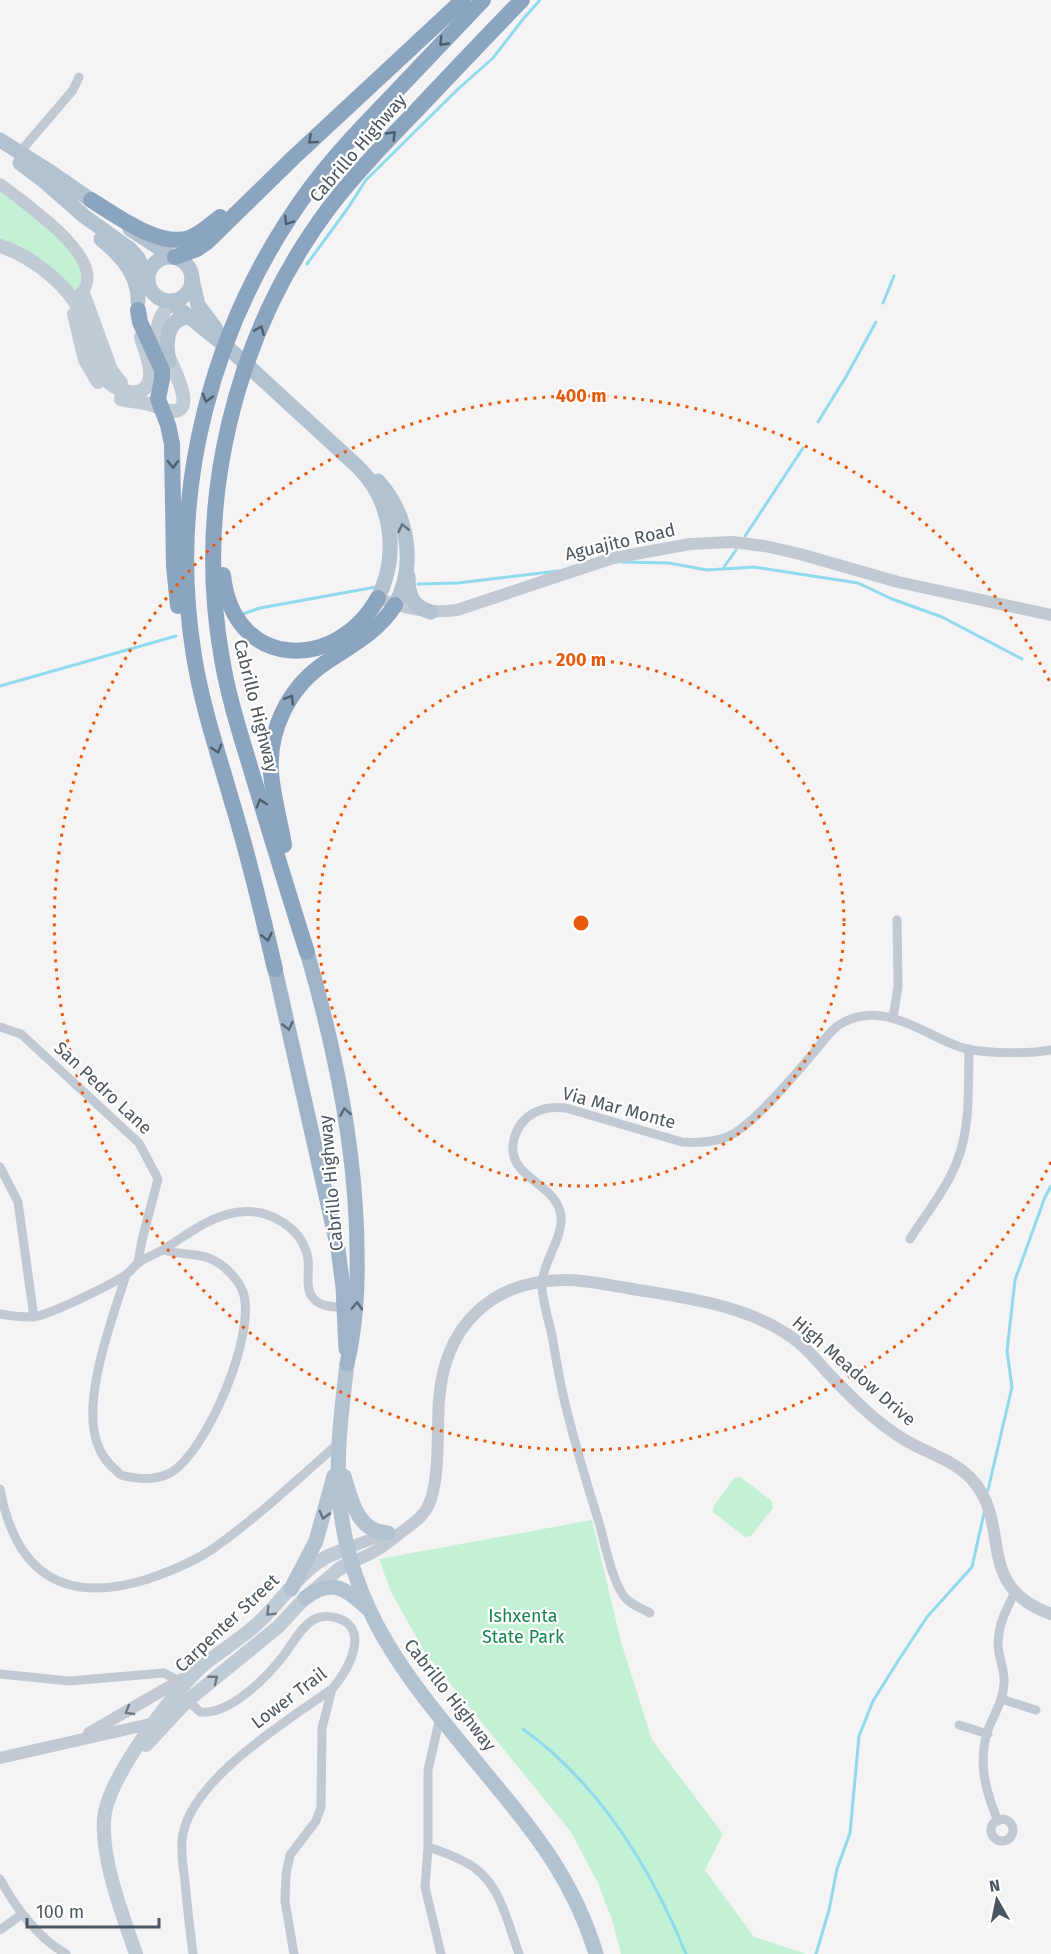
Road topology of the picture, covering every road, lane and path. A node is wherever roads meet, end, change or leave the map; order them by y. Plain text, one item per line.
1 (463, 0) edge
2 (483, 0) edge
3 (522, 0) edge
4 (79, 77) dead end
5 (0, 140) edge
6 (0, 149) edge
7 (20, 152) junction
8 (293, 158) junction
9 (0, 184) edge
10 (91, 200) junction
11 (69, 203) junction
12 (0, 246) edge
13 (174, 257) junction
14 (147, 278) junction
15 (192, 279) junction
16 (77, 296) junction
17 (172, 301) junction
18 (138, 306) junction
19 (189, 317) junction
20 (213, 331) junction
21 (169, 361) junction
22 (160, 408) junction
23 (358, 467) junction
24 (218, 488) junction
25 (407, 563) junction
26 (378, 598) junction
27 (395, 605) junction
28 (431, 612) junction
29 (1051, 615) edge
30 (201, 693) junction
31 (291, 899) junction
32 (897, 920) dead end
33 (307, 952) joint
34 (275, 969) joint
35 (894, 1017) junction
36 (0, 1027) edge
37 (969, 1050) junction
38 (1051, 1050) edge
39 (0, 1167) edge
40 (910, 1239) dead end
41 (164, 1250) junction
42 (138, 1262) junction
43 (126, 1275) junction
44 (542, 1282) junction
45 (344, 1307) junction
46 (0, 1314) edge
47 (33, 1317) junction
48 (347, 1364) junction
49 (340, 1442) junction
50 (339, 1458) junction
51 (0, 1489) edge
52 (1, 1502) edge
53 (394, 1533) junction
54 (350, 1555) junction
55 (291, 1589) junction
56 (1016, 1592) junction
57 (305, 1598) junction
58 (369, 1610) junction
59 (650, 1613) dead end
60 (1051, 1614) edge
61 (0, 1674) edge
62 (152, 1675) junction
63 (332, 1689) junction
64 (164, 1690) junction
65 (182, 1692) junction
66 (1001, 1699) junction
67 (1036, 1710) dead end
68 (440, 1717) junction
69 (170, 1718) junction
70 (152, 1725) junction
71 (959, 1725) dead end
72 (988, 1734) junction
73 (66, 1744) junction
74 (0, 1758) edge
75 (131, 1758) junction
76 (998, 1821) dead end
77 (428, 1846) junction
78 (0, 1879) edge
79 (22, 1914) junction
80 (0, 1930) edge
81 (66, 1954) edge
82 (136, 1954) edge
83 (193, 1954) edge
84 (294, 1954) edge
85 (441, 1954) edge
86 (519, 1954) edge
87 (596, 1954) edge

1 -> 8 highway
2 -> 30 highway, Cabrillo Highway
24 -> 3 highway, Cabrillo Highway
4 - 7 street
5 - 7 main road
6 - 11 main road
7 - 10 main road
8 - 10 highway
8 - 13 highway
9 - 16 street
10 - 13 main road
11 - 14 main road
11 - 18 main road
12 - 16 main road
13 - 14 main road
13 - 15 main road
14 - 17 main road
14 - 18 main road
15 - 17 main road
15 - 20 main road
16 - 18 main road
16 - 22 main road
17 - 19 main road
17 - 21 main road
18 - 22 highway
19 - 20 main road
19 - 21 main road
20 - 23 main road
21 - 22 main road
22 -> 30 highway
25 -> 23 main road
23 - 26 main road
24 - 26 highway
31 -> 24 highway, Cabrillo Highway
25 - 27 main road
25 - 28 main road
26 - 27 street, Aguajito Road
27 - 28 street, Aguajito Road
31 -> 27 highway
28 - 29 street, Aguajito Road
30 -> 34 highway, Cabrillo Highway
31 - 33 highway, Cabrillo Highway
32 - 35 street
48 -> 33 highway, Cabrillo Highway
34 -> 45 highway, Cabrillo Highway
35 - 37 street, Via Mar Monte
35 - 44 street, Via Mar Monte
36 - 42 street, San Pedro Lane
37 - 38 street, Via Mar Monte
37 - 40 street
39 - 47 street
41 - 42 street
41 - 43 street
41 - 45 street
42 - 43 street
43 - 47 street
44 - 53 street, Carpenter Street
44 - 56 street, High Meadow Drive
44 - 59 street, Via Mar Monte
45 - 48 highway, Cabrillo Highway
46 - 47 street
48 - 49 main road, Cabrillo Highway
49 - 50 main road, Cabrillo Highway
49 - 52 street
50 - 53 main road
50 - 54 main road, Cabrillo Highway
50 -> 55 main road
51 - 52 street
53 - 54 street, Carpenter Street
54 - 55 main road, Carpenter Street
54 - 57 main road, Carpenter Street
54 - 58 main road, Cabrillo Highway
55 -> 65 main road, Carpenter Street
56 - 60 street, High Meadow Drive
56 - 66 street
57 - 58 main road
65 -> 57 main road, Carpenter Street
58 - 68 main road, Cabrillo Highway
61 - 62 street, Lower Trail
62 - 64 street
62 - 65 street, Lower Trail
63 - 65 street, Lower Trail
63 - 83 street, Lower Trail
63 - 84 street
64 - 65 street
64 -> 73 street
65 - 69 main road, Carpenter Street
65 - 70 main road, Carpenter Street
66 - 67 street
66 - 72 street
68 - 77 street
68 - 87 main road, Cabrillo Highway
69 - 70 street, Carpenter Street
69 - 75 main road, Carpenter Street
70 - 73 street
70 - 75 main road, Carpenter Street
71 - 72 street
72 - 76 street
73 - 74 street
75 - 82 main road, Carpenter Street
77 - 85 street
77 - 86 street
78 - 79 street
79 - 80 street
79 - 81 street

